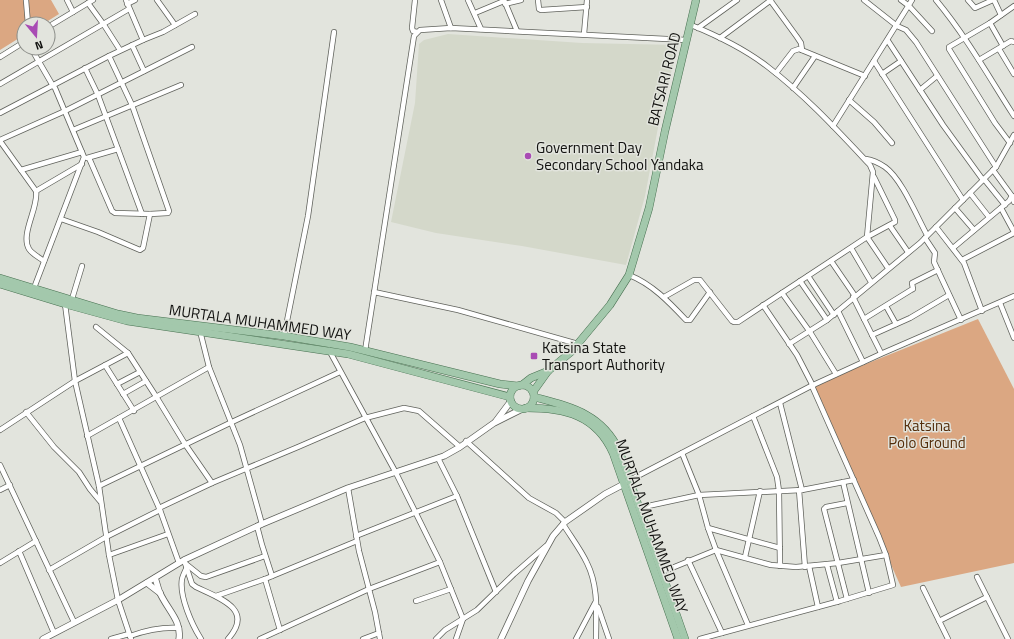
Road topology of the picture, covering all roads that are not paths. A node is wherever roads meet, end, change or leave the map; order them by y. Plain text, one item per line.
1 (26, 0) edge
2 (67, 0) edge
3 (93, 0) edge
4 (134, 0) edge
5 (157, 0) edge
6 (415, 0) edge
7 (441, 0) edge
8 (468, 0) edge
9 (521, 0) edge
10 (538, 0) edge
11 (587, 0) edge
12 (696, 0) edge
13 (737, 0) edge
14 (770, 0) edge
15 (864, 0) edge
16 (901, 0) edge
17 (912, 0) edge
18 (936, 0) edge
19 (968, 0) edge
20 (993, 0) edge
21 (504, 1) edge
22 (88, 3) junction
23 (128, 4) edge
24 (909, 6) junction
25 (587, 7) junction
26 (1013, 9) edge
27 (73, 12) junction
28 (475, 13) junction
29 (195, 14) dead end
30 (1001, 15) junction
31 (27, 16) edge
32 (56, 23) edge
33 (990, 23) junction
34 (104, 25) junction
35 (175, 25) junction
36 (694, 26) junction
37 (897, 26) junction
38 (451, 28) junction
39 (481, 29) junction
40 (517, 31) junction
41 (932, 31) dead end
42 (334, 32) dead end
43 (417, 32) junction
44 (584, 34) junction
45 (720, 38) junction
46 (965, 38) junction
47 (143, 40) junction
48 (687, 40) junction
49 (888, 41) junction
50 (1014, 42) edge
51 (132, 45) junction
52 (16, 47) edge
53 (192, 47) dead end
54 (1001, 48) junction
55 (120, 50) junction
56 (802, 50) junction
57 (36, 56) edge
58 (109, 56) junction
59 (815, 56) junction
60 (0, 57) edge
61 (979, 60) junction
62 (874, 61) junction
63 (39, 62) junction
64 (902, 62) junction
65 (85, 68) junction
66 (144, 71) junction
67 (776, 73) junction
68 (882, 74) junction
69 (1014, 74) edge
70 (865, 76) junction
71 (937, 76) junction
72 (122, 82) junction
73 (0, 84) edge
74 (181, 85) dead end
75 (53, 86) junction
76 (793, 88) junction
77 (920, 90) junction
78 (98, 95) junction
79 (849, 100) junction
80 (132, 105) junction
81 (65, 111) junction
82 (0, 113) edge
83 (106, 116) junction
84 (1014, 116) edge
85 (833, 126) junction
86 (73, 130) junction
87 (1014, 135) edge
88 (0, 140) edge
89 (892, 143) dead end
90 (1012, 143) edge
91 (118, 149) junction
92 (82, 152) junction
93 (89, 158) junction
94 (865, 159) junction
95 (82, 161) junction
96 (994, 169) junction
97 (21, 170) junction
98 (873, 175) junction
99 (984, 179) junction
100 (36, 191) junction
101 (970, 193) junction
102 (1012, 196) junction
103 (963, 200) junction
104 (1014, 202) edge
105 (1003, 206) junction
106 (955, 208) junction
107 (142, 214) junction
108 (150, 214) junction
109 (989, 217) junction
110 (61, 219) junction
111 (890, 226) junction
112 (936, 227) junction
113 (974, 230) junction
114 (1014, 233) edge
115 (867, 237) junction
116 (926, 237) junction
117 (851, 248) junction
118 (953, 248) junction
119 (908, 252) junction
120 (962, 260) junction
121 (44, 261) junction
122 (831, 262) junction
123 (82, 266) dead end
124 (888, 268) junction
125 (938, 270) junction
126 (629, 275) junction
127 (808, 276) junction
128 (0, 278) edge
129 (800, 281) junction
130 (871, 282) junction
131 (0, 284) edge
132 (34, 288) junction
133 (374, 292) junction
134 (710, 292) junction
135 (782, 293) junction
136 (949, 295) junction
137 (1014, 296) edge
138 (664, 297) junction
139 (854, 297) junction
140 (72, 299) junction
141 (1000, 303) junction
142 (65, 304) junction
143 (763, 305) junction
144 (886, 306) junction
145 (982, 311) junction
146 (836, 313) junction
147 (864, 319) junction
148 (827, 320) junction
149 (961, 320) junction
150 (896, 324) junction
151 (96, 327) dead end
152 (200, 331) junction
153 (810, 332) junction
154 (872, 335) junction
155 (284, 336) junction
156 (1014, 338) edge
157 (578, 344) junction
158 (789, 344) junction
159 (329, 350) junction
160 (365, 351) junction
161 (128, 353) junction
162 (881, 353) junction
163 (863, 362) junction
164 (105, 365) junction
165 (210, 367) junction
166 (548, 371) junction
167 (140, 372) junction
168 (340, 372) junction
169 (836, 374) junction
170 (75, 381) junction
171 (146, 381) junction
172 (117, 384) junction
173 (520, 385) junction
174 (812, 386) junction
175 (123, 394) junction
176 (534, 395) junction
177 (157, 398) junction
178 (510, 399) junction
179 (780, 402) junction
180 (524, 408) junction
181 (134, 411) junction
182 (26, 412) junction
183 (753, 416) junction
184 (119, 418) junction
185 (366, 418) junction
186 (232, 422) junction
187 (494, 423) junction
188 (0, 430) edge
189 (87, 436) junction
190 (466, 442) junction
191 (185, 444) junction
192 (460, 447) junction
193 (682, 453) junction
194 (438, 458) junction
195 (0, 465) edge
196 (140, 467) junction
197 (247, 468) junction
198 (396, 473) junction
199 (854, 480) junction
200 (212, 482) junction
201 (627, 482) junction
202 (843, 482) junction
203 (10, 485) junction
204 (98, 486) junction
205 (348, 488) junction
206 (0, 490) edge
207 (800, 490) junction
208 (760, 491) junction
209 (779, 491) junction
210 (699, 495) junction
211 (457, 496) junction
212 (100, 501) junction
213 (847, 503) junction
214 (639, 508) junction
215 (160, 509) junction
216 (416, 513) junction
217 (564, 523) junction
218 (260, 525) junction
219 (708, 528) junction
220 (168, 534) junction
221 (106, 537) junction
222 (357, 538) junction
223 (749, 539) junction
224 (36, 541) junction
225 (546, 546) junction
226 (780, 548) junction
227 (716, 550) junction
228 (20, 551) junction
229 (109, 555) junction
230 (886, 555) junction
231 (265, 556) junction
232 (745, 557) junction
233 (688, 560) junction
234 (861, 560) junction
235 (440, 562) junction
236 (0, 563) edge
237 (184, 563) junction
238 (838, 563) junction
239 (827, 565) junction
240 (780, 566) junction
241 (807, 566) junction
242 (49, 570) junction
243 (662, 572) junction
244 (272, 576) junction
245 (977, 577) dead end
246 (155, 578) junction
247 (265, 579) junction
248 (147, 583) junction
249 (923, 588) dead end
250 (451, 589) junction
251 (369, 590) junction
252 (496, 592) junction
253 (160, 593) junction
254 (869, 593) junction
255 (216, 596) junction
256 (987, 597) junction
257 (847, 599) junction
258 (118, 600) junction
259 (416, 601) dead end
260 (596, 602) junction
261 (836, 602) junction
262 (818, 607) junction
263 (463, 619) junction
264 (939, 621) junction
265 (74, 622) junction
266 (748, 625) junction
267 (179, 628) junction
268 (280, 630) junction
269 (54, 633) junction
270 (379, 633) junction
271 (722, 633) junction
272 (130, 636) edge
273 (43, 639) edge
274 (111, 639) edge
275 (179, 639) edge
276 (201, 639) edge
277 (228, 639) edge
278 (260, 639) edge
279 (363, 639) edge
280 (380, 639) edge
281 (436, 639) edge
282 (456, 639) edge
283 (501, 639) edge
284 (576, 639) edge
285 (596, 639) edge
286 (609, 639) edge
287 (678, 639) edge
288 (685, 639) edge
289 (700, 639) edge
290 (948, 639) edge
291 (1008, 639) edge

1 - 31 street
2 - 27 street
3 - 22 street
4 - 23 street
5 - 35 street
6 - 43 street
7 - 38 street
8 - 28 street
9 - 21 street
10 - 25 street
11 - 25 street
12 - 36 main road, BATSARI ROAD
13 - 36 street
14 - 45 street
14 - 56 street
15 - 37 street
16 - 24 street
17 - 24 street
18 - 46 street
19 - 20 street
20 - 30 street
21 - 28 street
21 - 40 street
22 - 27 street
22 - 34 street
23 - 34 street
23 - 47 street
24 - 37 street
24 - 41 street
25 - 44 street
26 - 30 street
27 - 32 street
28 - 39 street
29 - 35 street
30 - 33 street
33 - 46 street
33 - 54 street
34 - 55 street
34 - 63 street
35 - 47 street
36 - 45 street
36 - 48 main road, BATSARI ROAD
37 - 49 street
37 - 71 street
38 - 39 street
38 - 43 street
39 - 40 street
40 - 44 street
42 - 155 street
43 - 133 street
44 - 48 street
45 - 67 street
46 - 61 street
46 - 90 street
47 - 51 street
48 - 126 main road, BATSARI ROAD
49 - 62 street
49 - 64 street
50 - 54 street
51 - 55 street
51 - 66 street
52 - 60 street
53 - 66 street
54 - 61 street
54 - 69 street
55 - 58 street
56 - 59 street
56 - 67 street
57 - 63 street
58 - 65 street
58 - 72 street
59 - 70 street
59 - 76 street
61 - 84 street
62 - 68 street
62 - 70 street
63 - 73 street
63 - 75 street
64 - 68 street
64 - 77 street
65 - 75 street
65 - 78 street
66 - 72 street
67 - 76 street
68 - 103 street
70 - 79 street
71 - 77 street
71 - 96 street
72 - 78 street
72 - 80 street
74 - 80 street
75 - 81 street
75 - 82 street
76 - 85 street
77 - 99 street
78 - 81 street
78 - 83 street
79 - 85 street
79 - 89 street
80 - 83 street
80 - 108 street
81 - 86 street
81 - 88 street
83 - 86 street
83 - 91 street
85 - 94 street
86 - 92 street
87 - 90 street
88 - 97 street
90 - 96 street
91 - 93 street
91 - 107 street
92 - 95 street
92 - 97 street
93 - 95 street
93 - 107 street
94 - 98 street
94 - 116 street
95 - 100 street
95 - 110 street
96 - 99 street
96 - 102 street
97 - 100 street
98 - 111 street
98 - 115 street
99 - 101 street
99 - 105 street
100 - 121 street
101 - 103 street
101 - 109 street
102 - 104 street
102 - 105 street
103 - 106 street
105 - 109 street
105 - 114 street
106 - 112 street
106 - 113 street
107 - 108 street
108 - 110 street
109 - 113 street
110 - 121 street
111 - 115 street
111 - 119 street
112 - 116 street
112 - 118 street
113 - 118 street
114 - 120 street
115 - 117 street
115 - 124 street
116 - 119 street
116 - 125 street
117 - 122 street
117 - 130 street
118 - 120 street
119 - 124 street
120 - 145 street
121 - 132 street
122 - 127 street
122 - 139 street
123 - 140 street
124 - 130 street
125 - 136 street
125 - 144 street
126 - 138 street
126 - 157 main road, BATSARI ROAD
127 - 129 street
127 - 146 street
128 - 132 main road, MURTALA MUHAMMED WAY
129 - 135 street
129 - 148 street
130 - 139 street
131 - 142 main road, MURTALA MUHAMMED WAY
132 - 140 main road, MURTALA MUHAMMED WAY
133 - 157 street
133 - 160 street
134 - 138 street
134 - 138 street
134 - 143 street
135 - 143 street
135 - 153 street
136 - 149 street
136 - 150 street
137 - 141 street
139 - 146 street
139 - 147 street
140 - 155 main road, MURTALA MUHAMMED WAY
141 - 145 street
141 - 156 street
142 - 152 main road, MURTALA MUHAMMED WAY
142 - 170 street
143 - 158 street
144 - 147 street
144 - 150 street
145 - 149 street
146 - 148 street
146 - 163 street
147 - 154 street
148 - 153 street
149 - 162 street
150 - 154 street
151 - 161 street
152 - 159 main road, MURTALA MUHAMMED WAY
152 - 165 street
153 - 158 street
153 - 169 street
154 - 162 street
155 - 160 main road, MURTALA MUHAMMED WAY
157 - 166 main road, BATSARI ROAD
158 - 174 street
159 - 168 street
159 - 178 main road, MURTALA MUHAMMED WAY
160 - 173 main road, MURTALA MUHAMMED WAY
161 - 164 street
161 - 167 street
162 - 163 street
163 - 169 street
164 - 170 street
164 - 172 street
165 - 177 street
165 - 186 street
166 - 173 main road
166 - 176 main road
167 - 171 street
167 - 172 street
168 - 185 street
168 - 186 street
169 - 174 street
170 - 182 street
170 - 189 street
171 - 175 street
171 - 177 street
172 - 175 street
173 - 176 main road
173 - 178 main road
174 - 179 street
174 - 199 street
175 - 181 street
176 - 180 main road
176 - 201 main road
177 - 181 street
177 - 191 street
178 - 180 main road
178 - 187 street
179 - 183 street
179 - 207 street
180 - 187 street
180 - 201 main road, MURTALA MUHAMMED WAY
181 - 184 street
182 - 188 street
182 - 212 street
183 - 193 street
183 - 209 street
184 - 189 street
184 - 196 street
185 - 192 street
185 - 197 street
185 - 198 street
186 - 191 street
186 - 197 street
187 - 190 street
189 - 204 street
190 - 192 street
190 - 217 street
191 - 196 street
191 - 200 street
192 - 194 street
193 - 201 street
193 - 210 street
194 - 198 street
194 - 211 street
195 - 203 street
196 - 204 street
196 - 215 street
197 - 200 street
197 - 218 street
198 - 205 street
198 - 216 street
199 - 202 street
199 - 230 street
200 - 215 street
201 - 214 main road
201 - 217 street
201 - 287 main road, MURTALA MUHAMMED WAY
202 - 207 street
202 - 213 street
203 - 206 street
203 - 224 street
204 - 212 street
205 - 218 street
205 - 222 street
207 - 209 street
207 - 241 street
208 - 209 street
208 - 210 street
208 - 223 street
209 - 226 street
210 - 214 street
210 - 219 street
211 - 216 street
211 - 252 street
212 - 221 street
213 - 234 street
213 - 238 street
214 - 243 main road
215 - 220 street
215 - 221 street
216 - 222 street
216 - 235 street
217 - 225 street
217 - 260 street
218 - 231 street
218 - 237 street
219 - 223 street
219 - 227 street
220 - 229 street
220 - 237 street
221 - 229 street
221 - 242 street
222 - 244 street
222 - 251 street
223 - 226 street
223 - 232 street
224 - 228 street
224 - 242 street
225 - 252 street
225 - 283 street
226 - 240 street
227 - 232 street
227 - 233 street
227 - 266 street
228 - 236 street
228 - 269 street
229 - 258 street
230 - 234 street
230 - 254 street
231 - 237 street
231 - 244 street
232 - 240 street
233 - 243 street
233 - 271 street
234 - 238 street
234 - 254 street
235 - 250 street
235 - 251 street
237 - 246 street
237 - 255 street
237 - 276 street
238 - 239 street
238 - 257 street
239 - 241 street
239 - 261 street
240 - 241 street
241 - 262 street
242 - 265 street
243 - 288 main road
244 - 247 street
245 - 256 street
246 - 248 street
246 - 253 street
247 - 255 street
247 - 268 street
248 - 253 street
248 - 258 street
249 - 264 street
250 - 259 street
250 - 263 street
251 - 268 street
251 - 270 street
252 - 263 street
253 - 267 street
254 - 257 street
255 - 277 street
256 - 264 street
256 - 291 street
257 - 261 street
258 - 265 street
258 - 272 street
260 - 284 street
260 - 285 street
260 - 286 street
261 - 262 street
262 - 266 street
263 - 281 street
263 - 282 street
264 - 290 street
265 - 269 street
266 - 271 street
267 - 272 street
267 - 275 street
268 - 278 street
269 - 273 street
270 - 279 street
270 - 280 street
271 - 289 street
272 - 274 street

